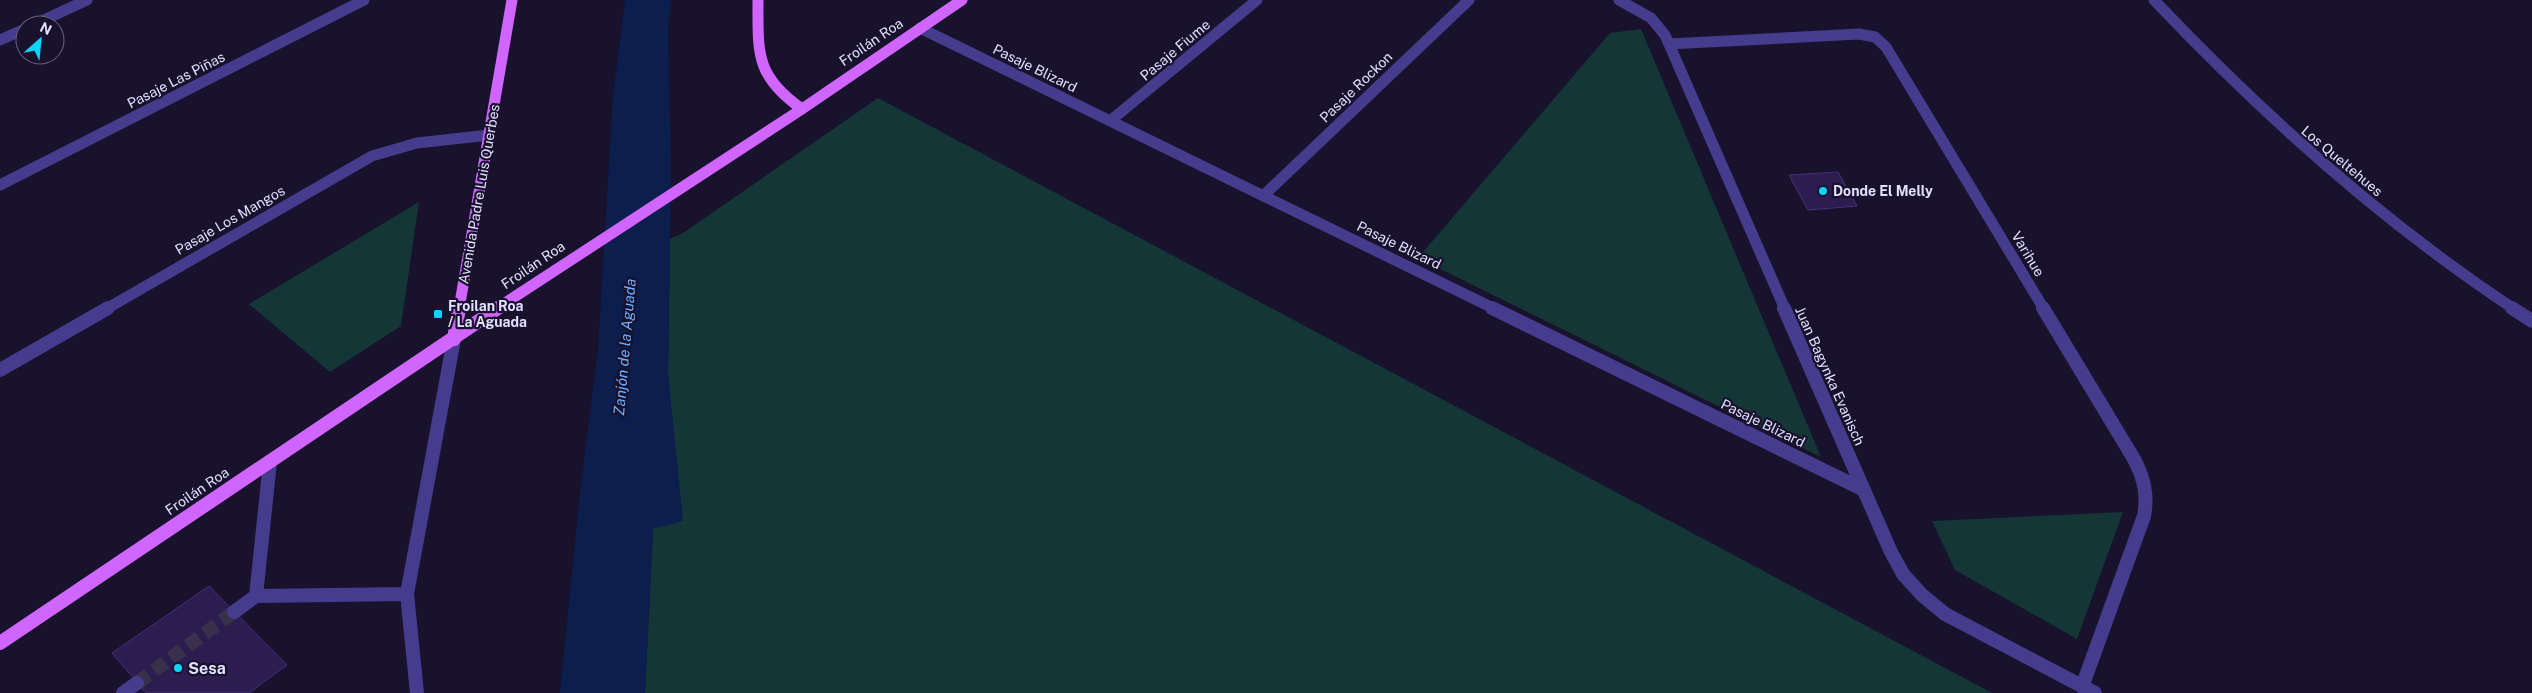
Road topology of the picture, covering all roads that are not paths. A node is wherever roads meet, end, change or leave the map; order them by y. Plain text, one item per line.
1 (87, 0) edge
2 (364, 0) edge
3 (512, 0) edge
4 (758, 0) edge
5 (962, 0) edge
6 (1257, 0) edge
7 (1469, 0) edge
8 (1619, 0) edge
9 (2154, 0) edge
10 (55, 15) edge
11 (920, 28) junction
12 (15, 33) edge
13 (0, 40) edge
14 (1669, 44) junction
15 (802, 109) junction
16 (1110, 122) junction
17 (489, 135) junction
18 (0, 185) edge
19 (1263, 196) junction
20 (2532, 321) edge
21 (454, 339) junction
22 (0, 370) edge
23 (270, 462) junction
24 (1864, 490) junction
25 (407, 594) junction
26 (256, 596) junction
27 (234, 612) tunnel mouth
28 (0, 643) edge
29 (137, 683) tunnel mouth
30 (2082, 687) junction
31 (123, 693) edge
32 (417, 693) edge
33 (2094, 693) edge

1 - 10 street
2 - 18 street, Pasaje Las Piñas
3 - 17 main road, Avenida Padre Luis Querbes
4 - 15 main road
5 - 11 main road, Froilán Roa
6 - 16 street, Pasaje Fiume
7 - 19 street, Pasaje Rockon
8 - 14 street, Juan Bagynka Evanisch
9 - 20 street, Los Queltehues
11 - 15 main road, Froilán Roa
11 - 16 street, Pasaje Blizard
12 - 13 street
14 - 24 street, Juan Bagynka Evanisch
14 - 30 street, Varihue
15 - 21 main road, Froilán Roa
16 - 19 street, Pasaje Blizard
17 - 21 main road, Avenida Padre Luis Querbes
17 - 22 street, Pasaje Los Mangos
19 - 24 street, Pasaje Blizard
21 - 23 main road, Froilán Roa
21 - 25 street, Avenida Padre Luis Querbes
23 - 26 street
23 - 28 main road, Froilán Roa
24 - 30 street, Juan Bagynka Evanisch
25 - 26 street
25 - 32 street, Avenida Padre Luis Querbes
26 - 27 street
29 - 31 street
30 - 33 street, Juan Bagynka Evanisch

